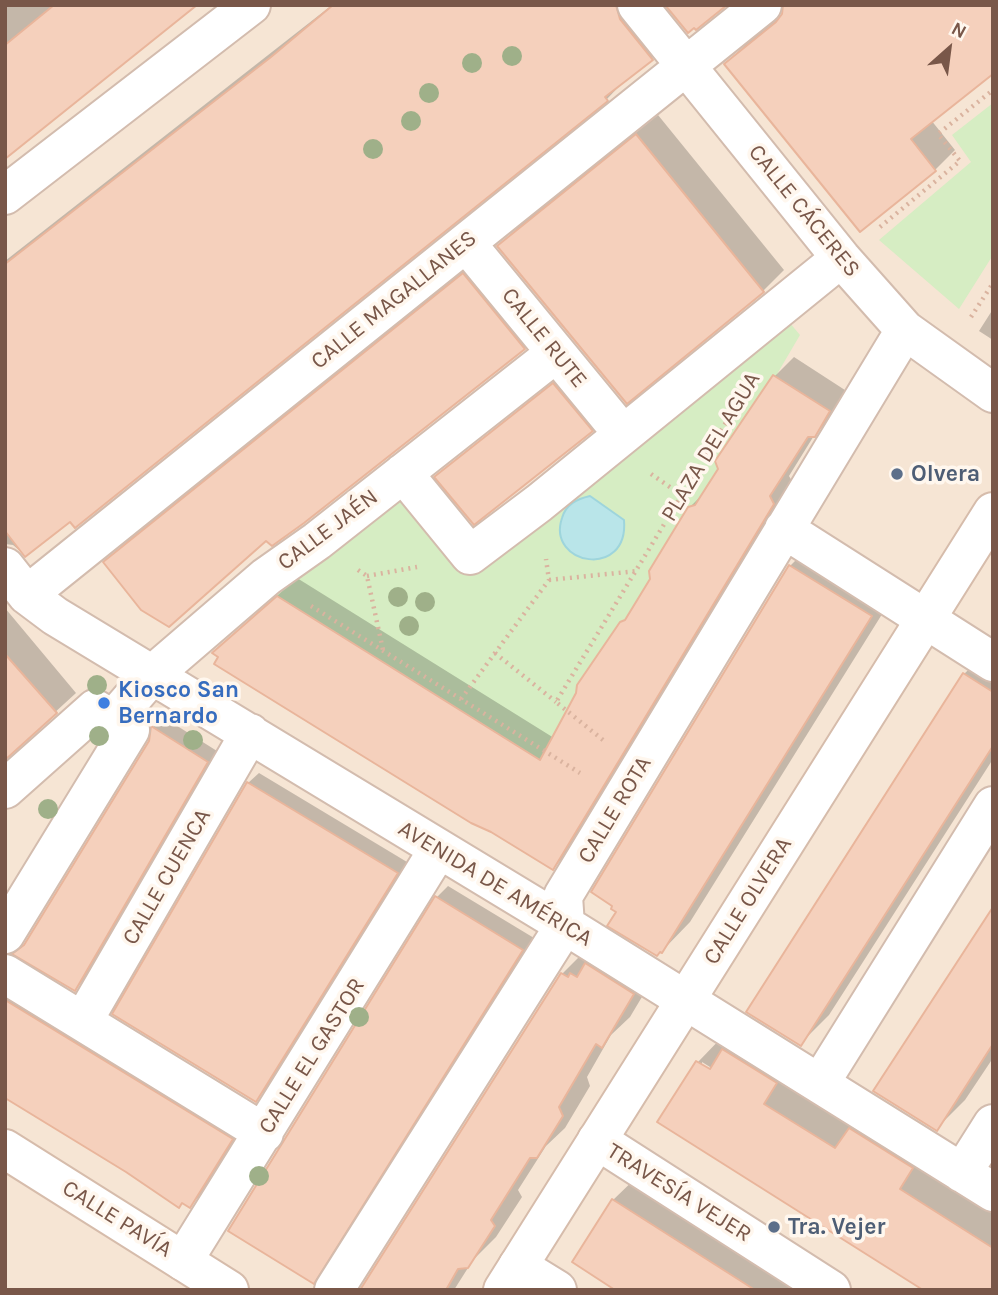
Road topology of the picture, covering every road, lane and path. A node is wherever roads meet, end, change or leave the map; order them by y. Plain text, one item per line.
1 (251, 5) edge
2 (637, 5) edge
3 (762, 5) edge
4 (686, 65) junction
5 (993, 90) edge
6 (5, 195) edge
7 (466, 243) junction
8 (841, 258) junction
9 (905, 330) junction
10 (556, 353) junction
11 (993, 393) edge
12 (738, 403) dead end
13 (623, 434) junction
14 (403, 473) junction
15 (539, 503) junction
16 (993, 512) edge
17 (784, 529) junction
18 (317, 541) junction
19 (637, 571) junction
20 (266, 578) junction
21 (549, 580) junction
22 (16, 581) edge
23 (924, 618) junction
24 (384, 650) junction
25 (495, 653) junction
26 (993, 662) edge
27 (152, 675) junction
28 (461, 699) junction
29 (556, 702) junction
30 (113, 720) junction
31 (250, 733) junction
32 (609, 745) dead end
33 (5, 789) edge
34 (622, 797) junction
35 (993, 806) edge
36 (438, 850) junction
37 (565, 925) junction
38 (5, 934) edge
39 (5, 974) edge
40 (686, 1000) junction
41 (83, 1021) junction
42 (820, 1083) junction
43 (993, 1124) edge
44 (264, 1133) junction
45 (597, 1140) junction
46 (5, 1149) edge
47 (977, 1182) edge
48 (183, 1261) junction
49 (511, 1278) edge
50 (229, 1290) edge
51 (334, 1290) edge
52 (557, 1290) edge
53 (831, 1290) edge

1 - 6 street
2 - 4 street, CALLE CÁCERES
3 - 4 street, CALLE MAGALLANES
4 - 7 street, CALLE MAGALLANES
4 - 8 street, CALLE CÁCERES
5 - 8 path
7 - 10 street, CALLE RUTE
7 - 22 street, CALLE MAGALLANES
8 - 9 street, CALLE CÁCERES
8 - 13 street, PLAZA DEL AGUA
9 - 11 street, CALLE CÁCERES
9 - 17 street, CALLE ROTA
10 - 13 street, CALLE RUTE
10 - 14 street, CALLE JAÉN
12 - 19 path, PLAZA DEL AGUA
13 - 15 street, PLAZA DEL AGUA
14 - 15 street, PLAZA DEL AGUA
14 - 18 street, CALLE JAÉN
15 - 21 path
16 - 23 street, CALLE OLVERA
17 - 23 street
17 - 34 street, CALLE ROTA
18 - 20 street, CALLE JAÉN
18 - 24 path
19 - 21 path
19 - 29 path, PLAZA DEL AGUA
20 - 24 path
20 - 27 street, CALLE JAÉN
21 - 25 path
22 - 27 street, AVENIDA DE AMÉRICA
23 - 26 street
23 - 40 street, CALLE OLVERA
24 - 28 path
25 - 28 path
25 - 29 path
27 - 30 street, CALLE JAÉN
27 - 31 street, AVENIDA DE AMÉRICA
28 - 34 path
29 - 32 path
30 - 33 street
30 - 38 street
31 - 36 street, AVENIDA DE AMÉRICA
31 - 41 street, CALLE CUENCA
34 - 37 street, CALLE ROTA
35 - 42 street
36 - 37 street, AVENIDA DE AMÉRICA
36 - 44 street, CALLE EL GASTOR
37 - 40 street, AVENIDA DE AMÉRICA
37 - 51 street
39 - 41 street
40 - 42 street, AVENIDA DE AMÉRICA
40 - 45 street, CALLE OLVERA
41 - 44 street
42 - 47 street, AVENIDA DE AMÉRICA
43 - 47 street
44 - 48 street, CALLE EL GASTOR
45 - 49 street, CALLE OLVERA
45 - 53 street, TRAVESÍA VEJER
46 - 48 street, CALLE PAVÍA
48 - 50 street, CALLE PAVÍA
49 - 52 street

